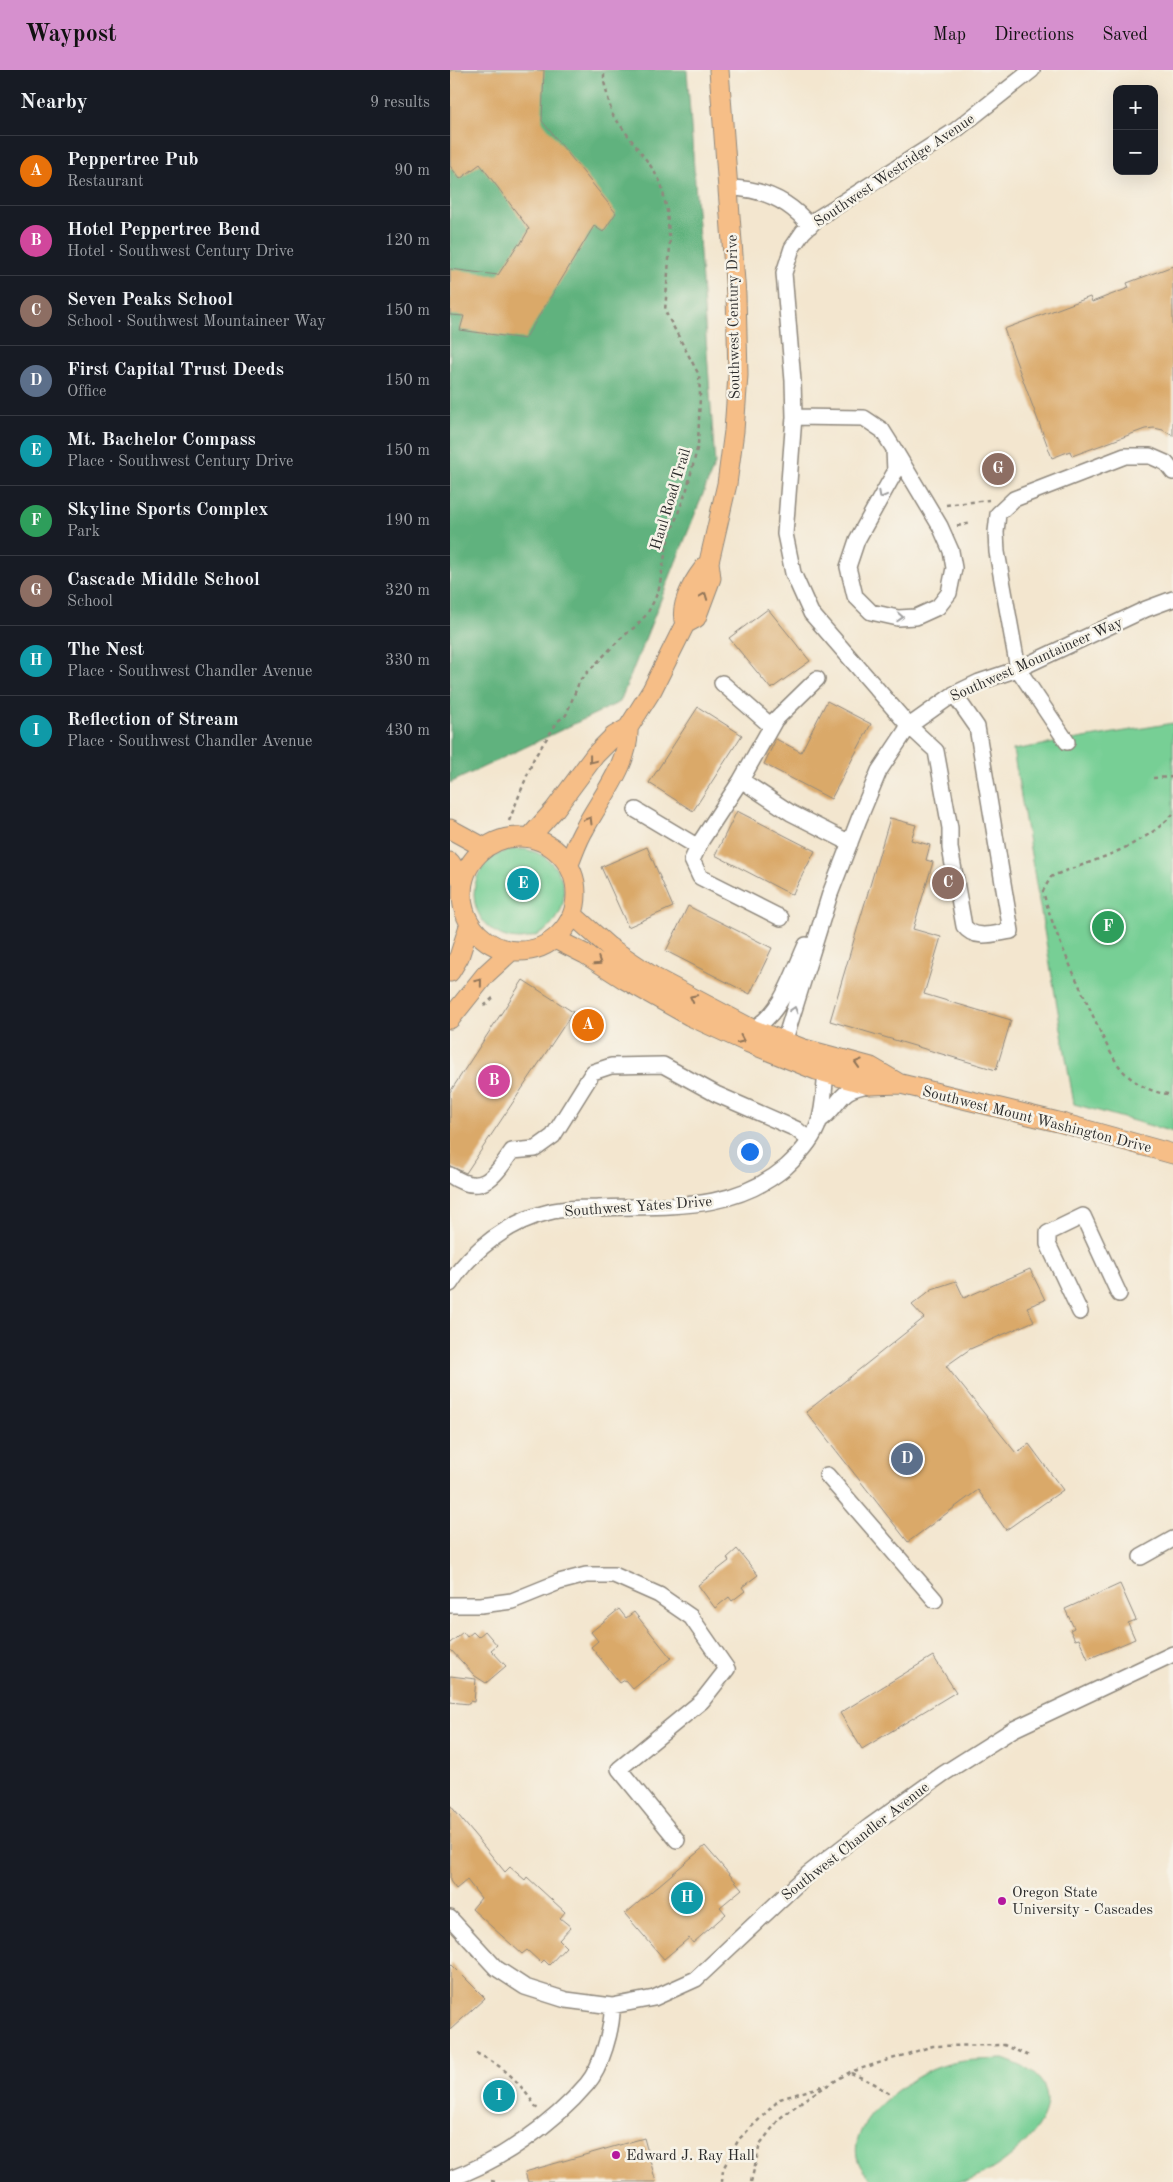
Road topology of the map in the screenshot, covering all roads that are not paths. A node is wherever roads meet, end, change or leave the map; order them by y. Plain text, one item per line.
1 (719, 70) edge
2 (1032, 70) edge
3 (728, 188) junction
4 (810, 226) junction
5 (794, 417) junction
6 (894, 449) junction
7 (1173, 472) edge
8 (1173, 599) edge
9 (1018, 669) junction
10 (817, 679) dead end
11 (722, 683) dead end
12 (954, 694) junction
13 (772, 726) junction
14 (909, 726) junction
15 (628, 728) junction
16 (1067, 742) dead end
17 (741, 780) junction
18 (636, 810) dead end
19 (450, 829) edge
20 (530, 837) junction
21 (850, 843) junction
22 (698, 847) junction
23 (485, 848) junction
24 (450, 862) edge
25 (569, 864) junction
26 (463, 882) junction
27 (830, 894) junction
28 (573, 915) junction
29 (781, 918) dead end
30 (470, 923) junction
31 (555, 939) junction
32 (511, 951) junction
33 (450, 972) edge
34 (450, 1018) edge
35 (752, 1029) junction
36 (782, 1049) junction
37 (826, 1073) junction
38 (901, 1084) junction
39 (870, 1085) junction
40 (819, 1122) junction
41 (809, 1140) junction
42 (1173, 1154) edge
43 (450, 1175) edge
44 (450, 1284) edge
45 (1119, 1294) dead end
46 (1080, 1312) dead end
47 (827, 1476) dead end
48 (1173, 1539) edge
49 (1141, 1557) dead end
50 (935, 1600) dead end
51 (450, 1606) edge
52 (1173, 1654) edge
53 (677, 1840) dead end
54 (450, 1918) edge
55 (612, 2006) junction
56 (450, 2179) edge

1 - 3 main road, Southwest Century Drive
2 - 4 street, Southwest Westridge Avenue
3 - 4 street
3 - 15 main road, Southwest Century Drive
4 - 5 street, Southwest Westridge Avenue
5 - 6 street
5 - 14 street, Southwest Westridge Avenue
6 -> 6 street
7 - 9 street
8 - 9 street, Southwest Mountaineer Way
9 - 12 street, Southwest Mountaineer Way
9 - 16 street
10 - 13 street
11 - 13 street
12 - 14 street, Southwest Mountaineer Way
12 - 14 street, Southwest Westridge Avenue
13 - 17 street
14 - 21 street, Southwest Mountaineer Way
15 -> 20 main road, Southwest Century Drive
25 -> 15 main road, Southwest Century Drive
17 - 21 street
17 - 22 street
18 - 22 street
19 - 23 main road
20 - 23 main road
20 - 25 main road
21 - 27 street, Southwest Mountaineer Way
22 - 29 street
23 - 26 main road
24 - 26 main road
25 - 28 main road
26 - 30 main road
27 - 35 street, Southwest Mountaineer Way
36 -> 27 street, Southwest Mountaineer Way
28 - 31 main road
35 -> 28 main road, Southwest Mount Washington Drive
30 - 32 main road
30 - 33 main road
31 - 32 main road
31 -> 36 main road, Southwest Mount Washington Drive
34 -> 32 main road
35 - 36 main road, Southwest Mount Washington Drive
36 - 37 main road, Southwest Mount Washington Drive
38 -> 36 main road, Southwest Mount Washington Drive
37 - 39 main road, Southwest Mount Washington Drive
37 - 40 street, Southwest Yates Drive
38 - 39 main road, Southwest Mount Washington Drive
38 - 42 main road, Southwest Mount Washington Drive
39 - 40 street, Southwest Yates Drive
40 - 41 street, Southwest Yates Drive
41 - 43 street
41 - 44 street, Southwest Yates Drive
45 - 46 street
47 - 50 street
48 - 49 street
51 - 53 street
52 - 55 street, Southwest Chandler Avenue
54 - 55 street, Southwest Chandler Avenue
55 - 56 street

